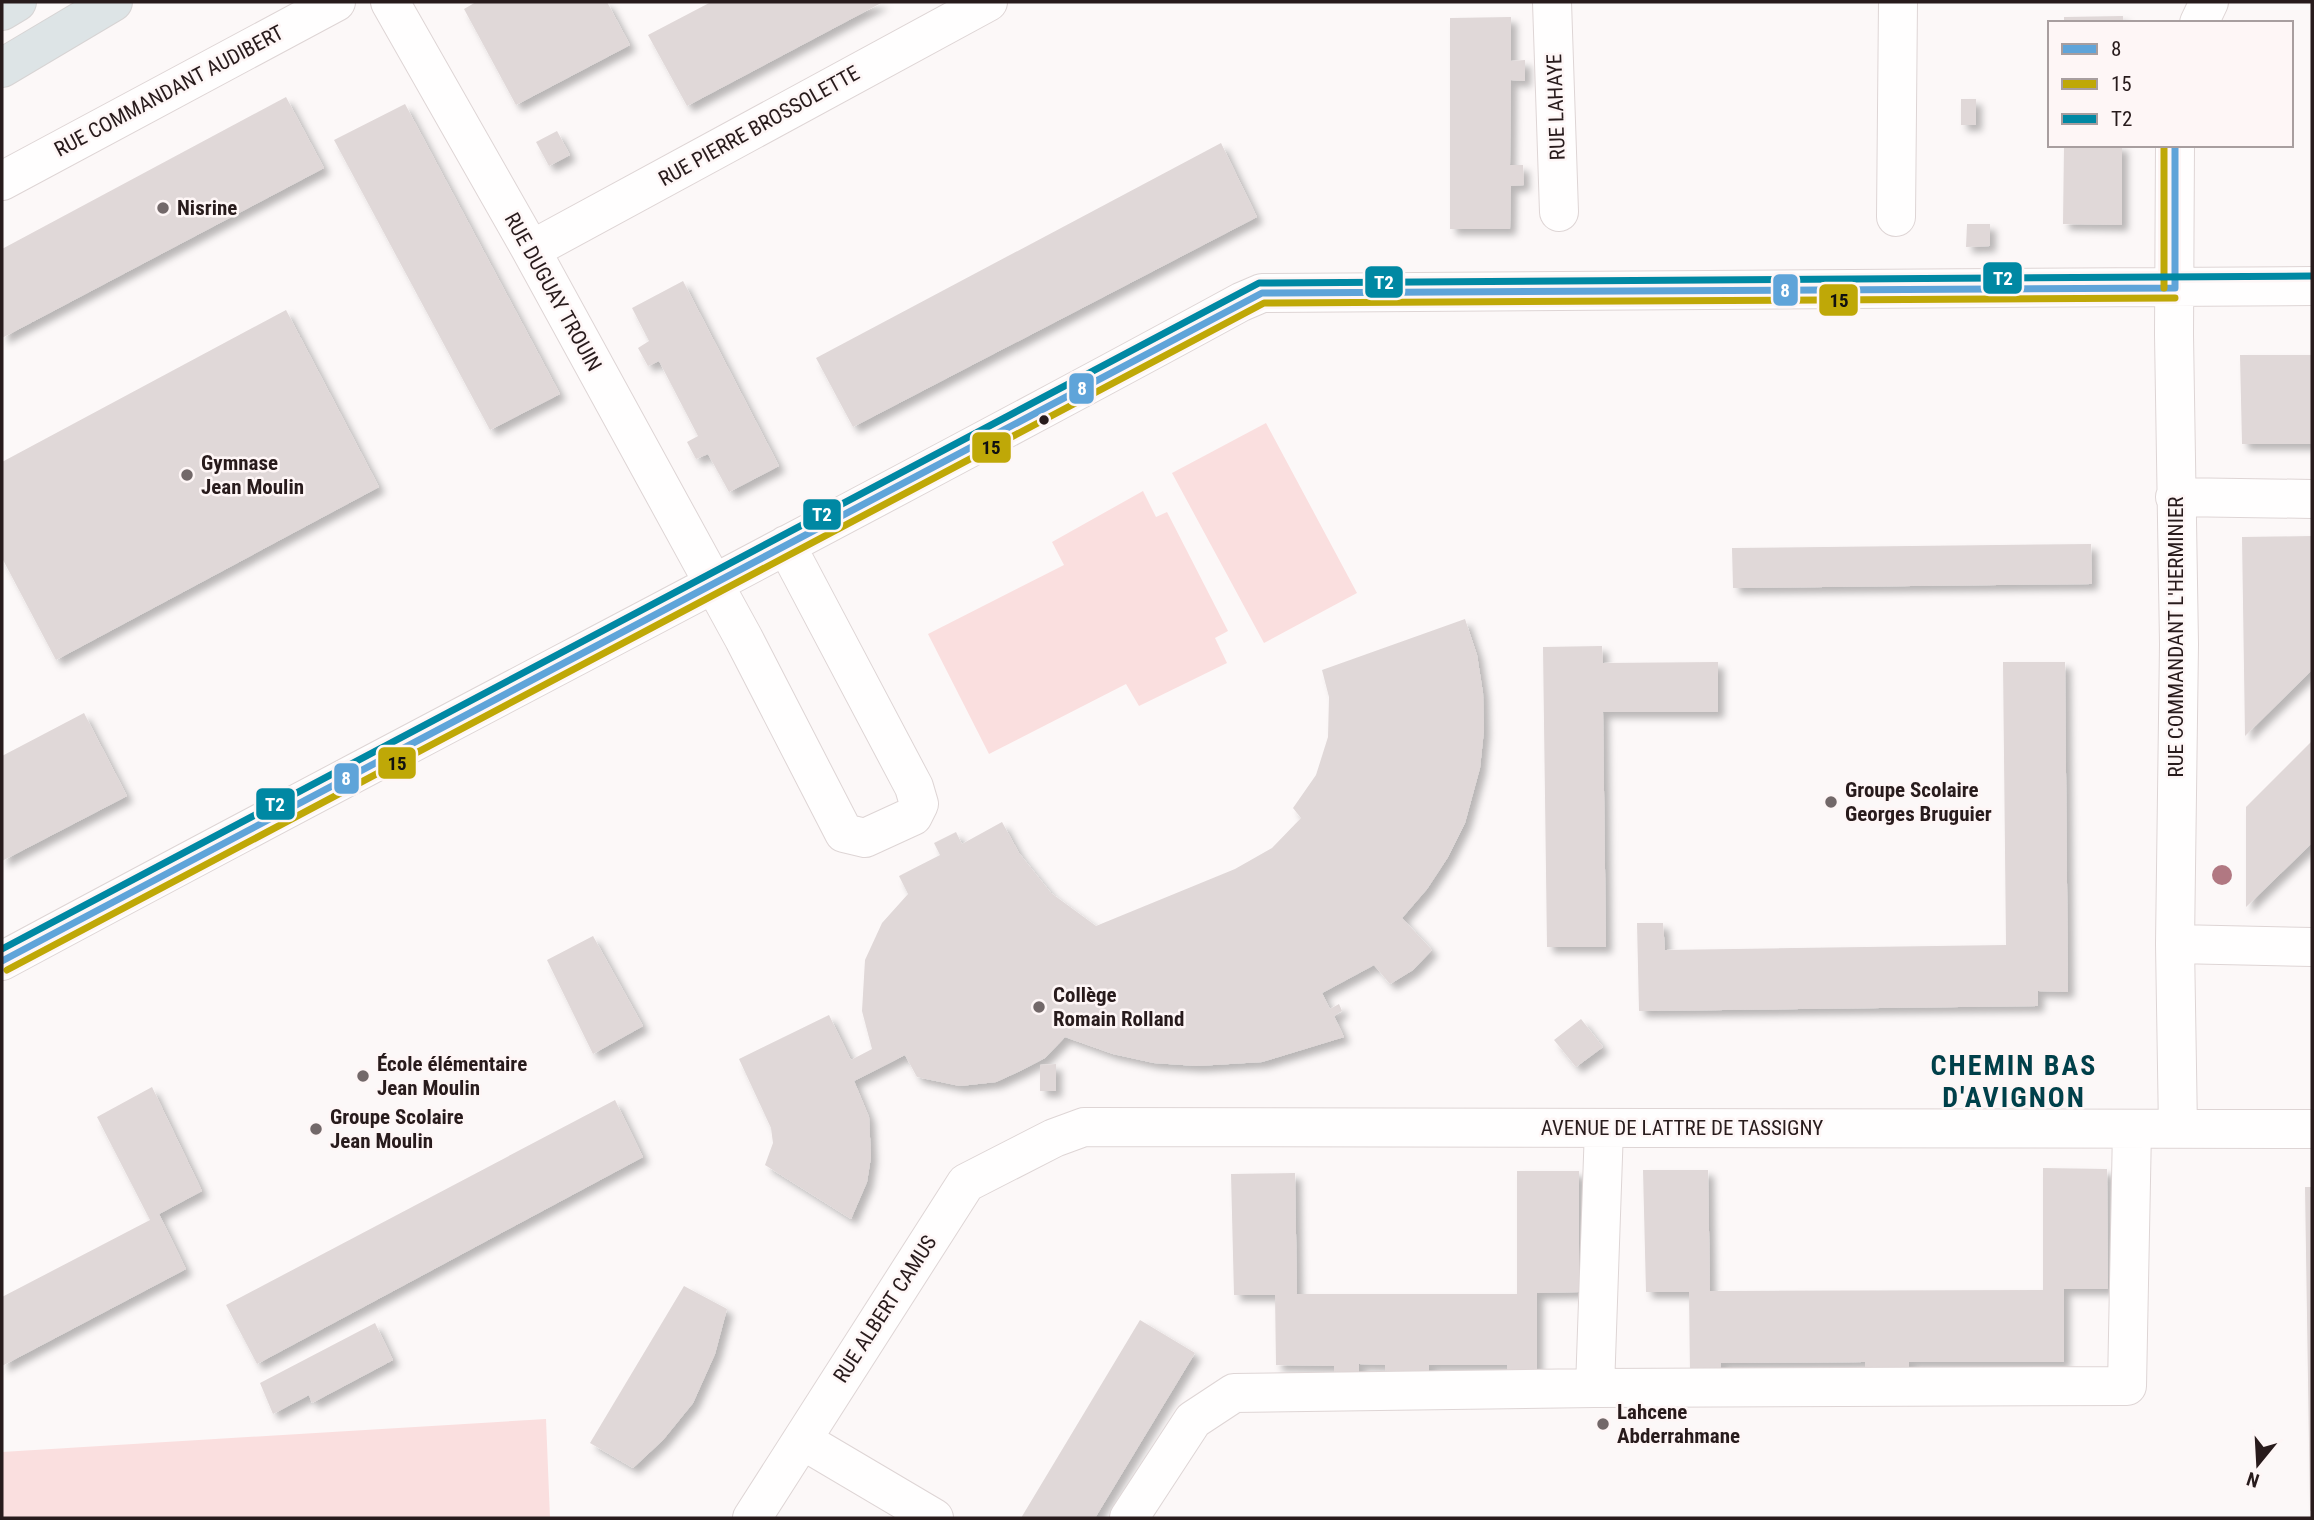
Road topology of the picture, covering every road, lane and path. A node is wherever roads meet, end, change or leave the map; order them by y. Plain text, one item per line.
1 (18, 2) edge
2 (113, 2) edge
3 (336, 2) edge
4 (390, 2) edge
5 (988, 2) edge
6 (1552, 2) edge
7 (1898, 2) edge
8 (2209, 2) edge
9 (2, 11) edge
10 (2200, 21) edge
11 (2, 68) edge
12 (2175, 147) edge
13 (2, 181) edge
14 (1559, 212) dead end
15 (1896, 217) dead end
16 (531, 250) junction
17 (2312, 286) edge
18 (2175, 288) junction
19 (2175, 497) junction
20 (2312, 499) edge
21 (786, 545) junction
22 (705, 573) junction
23 (2, 940) edge
24 (2175, 944) junction
25 (2312, 947) edge
26 (2, 961) edge
27 (1604, 1128) junction
28 (2132, 1129) junction
29 (2178, 1129) junction
30 (2312, 1129) edge
31 (1054, 1138) joint
32 (1595, 1388) junction
33 (802, 1440) junction
34 (752, 1518) edge
35 (934, 1518) edge
36 (1129, 1518) edge

1 - 9 main road
2 - 11 main road
3 - 13 street, RUE COMMANDANT AUDIBERT
4 - 16 street, RUE DUGUAY TROUIN
5 - 16 street, RUE PIERRE BROSSOLETTE
6 - 14 street, RUE LAHAYE
7 - 15 street
8 - 10 street
12 - 18 street, RUE COMMANDANT L'HERMINIER
16 - 22 street, RUE DUGUAY TROUIN
17 - 18 street
18 - 19 street, RUE COMMANDANT L'HERMINIER
18 - 21 street
18 - 22 street
19 - 20 street
19 - 24 street, RUE COMMANDANT L'HERMINIER
21 - 22 street
21 - 22 street, RUE DUGUAY TROUIN
22 - 23 street
22 - 26 street
24 - 25 street
24 - 29 street, RUE COMMANDANT L'HERMINIER
27 - 28 street, AVENUE DE LATTRE DE TASSIGNY
27 - 31 street, AVENUE DE LATTRE DE TASSIGNY
27 - 32 street
28 - 29 street, AVENUE DE LATTRE DE TASSIGNY
28 - 32 street
29 - 30 street, AVENUE DE LATTRE DE TASSIGNY
31 - 33 street, RUE ALBERT CAMUS
32 - 36 street
33 - 34 street, RUE ALBERT CAMUS
33 - 35 street

